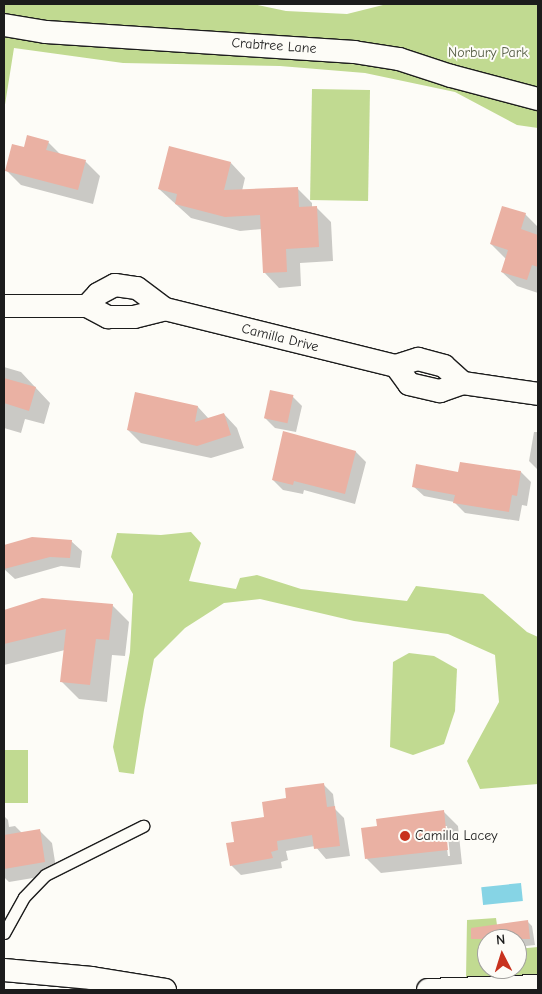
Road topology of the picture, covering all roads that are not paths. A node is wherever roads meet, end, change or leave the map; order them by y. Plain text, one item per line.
1 (4, 25) edge
2 (538, 100) edge
3 (4, 306) edge
4 (87, 306) junction
5 (165, 309) junction
6 (538, 394) edge
7 (143, 826) dead end
8 (4, 933) edge
9 (4, 970) edge
10 (538, 986) edge
11 (165, 990) edge
12 (428, 990) edge

1 - 2 street, Crabtree Lane
3 - 4 street, Camilla Drive
4 - 5 street, Camilla Drive
4 - 5 street, Camilla Drive
5 - 6 street, Camilla Drive
7 - 8 lane
9 - 11 street
10 - 12 street

